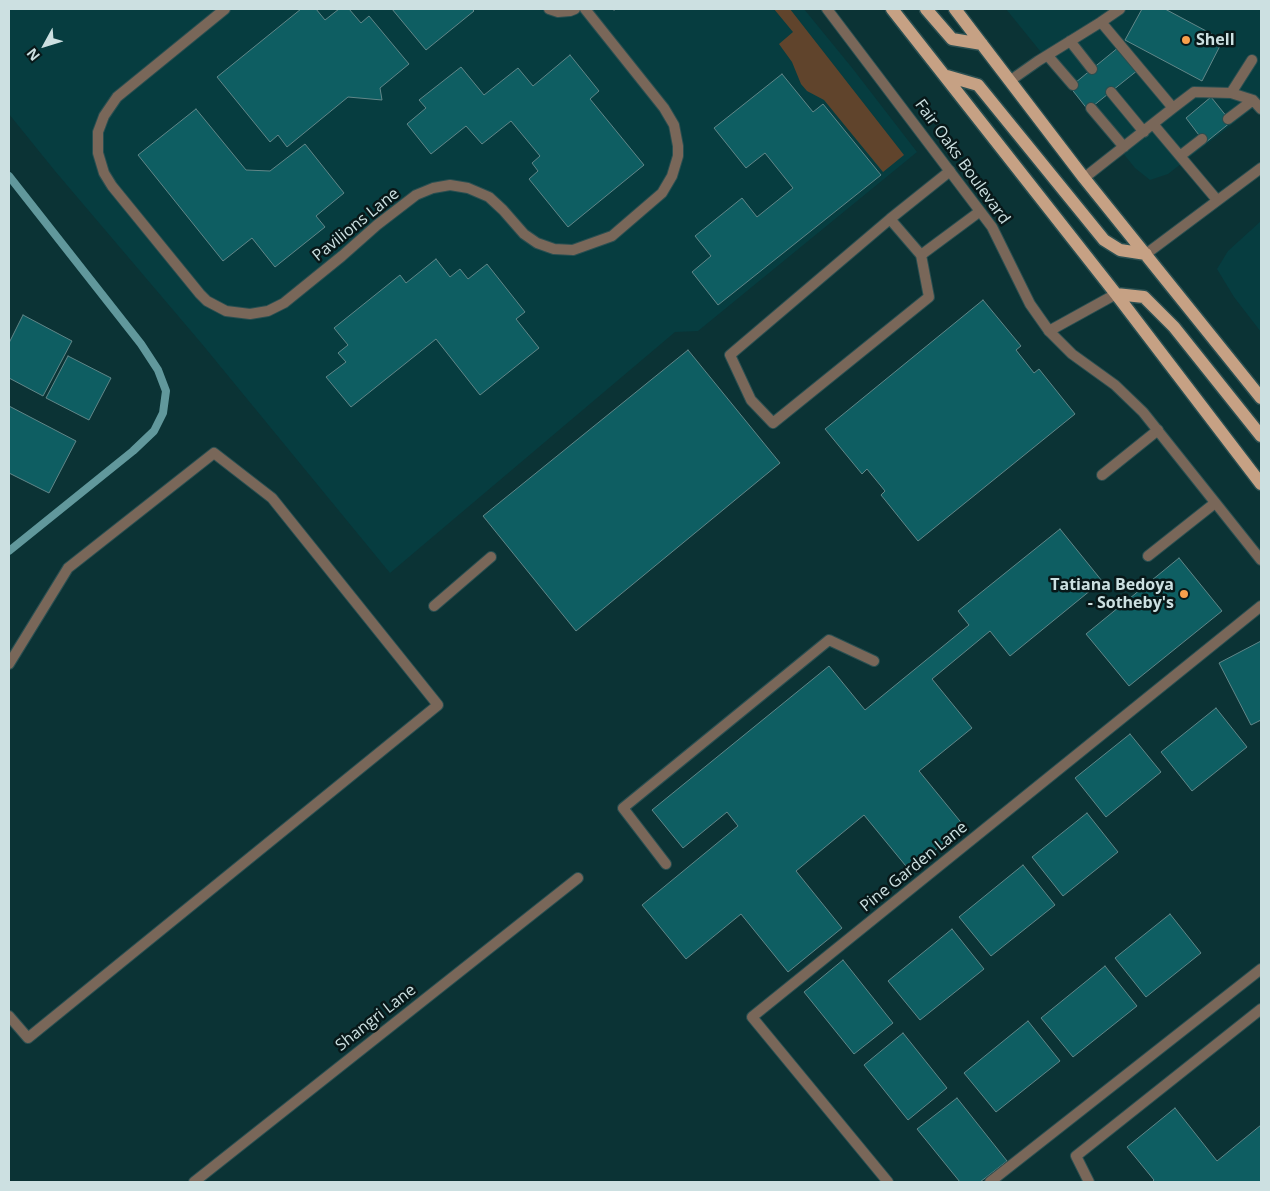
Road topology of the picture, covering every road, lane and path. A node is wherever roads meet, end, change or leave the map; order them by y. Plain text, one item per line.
1 (225, 9) edge
2 (549, 9) edge
3 (575, 9) edge
4 (585, 9) edge
5 (826, 9) edge
6 (892, 9) edge
7 (926, 9) edge
8 (955, 9) edge
9 (1120, 9) edge
10 (1101, 22) junction
11 (1070, 41) junction
12 (982, 44) junction
13 (1048, 56) junction
14 (1252, 60) dead end
15 (1092, 69) dead end
16 (946, 76) junction
17 (1011, 80) junction
18 (1073, 84) dead end
19 (1111, 92) dead end
20 (1231, 94) junction
21 (1253, 100) junction
22 (1091, 108) dead end
23 (1172, 108) junction
24 (1261, 109) edge
25 (1228, 119) dead end
26 (1153, 124) junction
27 (1144, 132) junction
28 (1202, 139) dead end
29 (1124, 147) junction
30 (1180, 156) junction
31 (1261, 168) edge
32 (950, 171) junction
33 (1084, 178) junction
34 (1217, 200) junction
35 (979, 212) junction
36 (890, 219) junction
37 (1146, 254) junction
38 (921, 255) junction
39 (1116, 294) junction
40 (1049, 331) junction
41 (1261, 398) edge
42 (1158, 430) junction
43 (1261, 436) edge
44 (1102, 475) dead end
45 (1261, 484) edge
46 (1215, 503) junction
47 (1148, 556) dead end
48 (491, 557) dead end
49 (1261, 560) edge
50 (434, 606) dead end
51 (1261, 606) edge
52 (874, 661) dead end
53 (9, 664) edge
54 (666, 864) dead end
55 (578, 878) dead end
56 (1261, 968) edge
57 (1261, 1009) edge
58 (9, 1016) edge
59 (194, 1182) edge
60 (888, 1182) edge
61 (990, 1182) edge
62 (1089, 1182) edge

1 - 4 street, Pavilions Lane
2 - 3 street
5 - 32 street, Fair Oaks Boulevard
6 - 16 main road
7 - 12 main road
8 - 12 main road
9 - 10 street
10 - 11 street
10 - 23 street
11 - 13 street
11 - 15 street
12 - 17 main road
13 - 17 street
13 - 18 street
14 - 20 street
16 - 37 main road
16 - 39 main road
17 - 33 main road
19 - 27 street
20 - 21 street
20 - 23 street
21 - 24 street
21 - 25 street
22 - 29 street
23 - 26 street
26 - 27 street
26 - 30 street
27 - 29 street
28 - 30 street
29 - 33 street
30 - 34 street
31 - 34 street
32 - 35 street, Fair Oaks Boulevard
32 - 36 street
33 - 37 main road
34 - 37 street
35 - 38 street
35 - 40 street, Fair Oaks Boulevard
36 - 38 street
36 - 38 street
37 - 41 main road
39 - 40 street
39 - 43 main road
39 - 45 main road
40 - 42 street, Fair Oaks Boulevard
42 - 44 street
42 - 46 street, Fair Oaks Boulevard
46 - 47 street
46 - 49 street, Fair Oaks Boulevard
48 - 50 street
51 - 60 street, Pine Garden Lane
52 - 54 street
53 - 58 street
55 - 59 street, Shangri Lane
56 - 61 street
57 - 62 street

